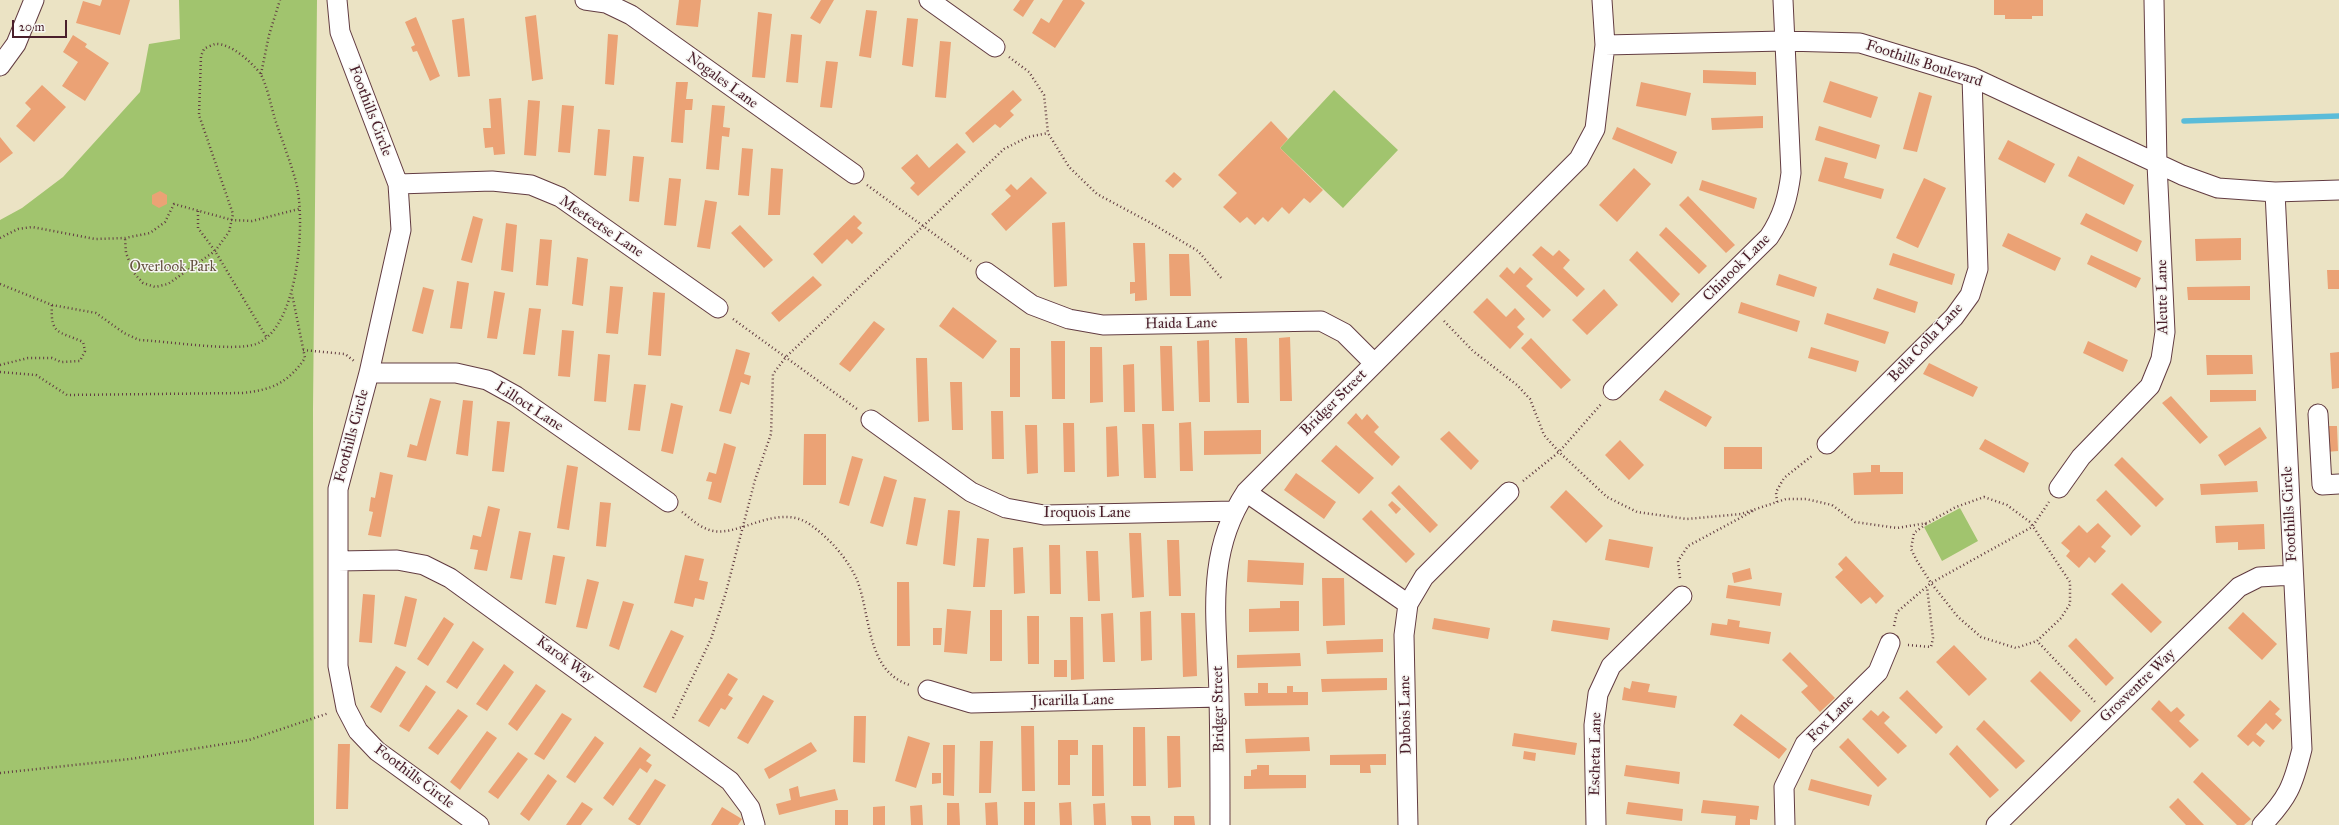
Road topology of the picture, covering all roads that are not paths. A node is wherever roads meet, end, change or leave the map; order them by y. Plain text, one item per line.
1 (34, 0) edge
2 (338, 0) edge
3 (585, 0) edge
4 (929, 0) edge
5 (1602, 0) edge
6 (1783, 0) edge
7 (2154, 0) edge
8 (633, 8) edge
9 (1784, 40) junction
10 (1605, 45) junction
11 (995, 47) road end
12 (0, 66) edge
13 (1972, 77) junction
14 (2157, 164) junction
15 (854, 174) road end
16 (398, 184) junction
17 (2339, 190) edge
18 (2275, 192) junction
19 (986, 272) road end
20 (718, 308) road end
21 (1374, 363) junction
22 (369, 373) junction
23 (1613, 390) road end
24 (2318, 414) dead end
25 (871, 420) road end
26 (1827, 444) road end
27 (2339, 484) edge
28 (2059, 488) road end
29 (1246, 492) junction
30 (1509, 492) road end
31 (668, 502) road end
32 (1234, 511) junction
33 (338, 561) junction
34 (2293, 575) junction
35 (1682, 596) road end
36 (1408, 604) junction
37 (1890, 643) road end
38 (928, 690) road end
39 (1219, 697) junction
40 (458, 819) edge
41 (479, 825) edge
42 (755, 825) edge
43 (1220, 825) edge
44 (1408, 825) edge
45 (1596, 825) edge
46 (1785, 825) edge
47 (1996, 825) edge
48 (2262, 825) edge

1 - 12 street
2 - 16 street, Foothills Circle
3 - 8 street, Nogales Lane
4 - 11 street
5 - 10 street
6 - 9 street, Chinook Lane
7 - 14 street, Aleute Lane
8 - 15 street, Nogales Lane
9 - 10 street, Foothills Boulevard
9 - 13 street, Foothills Boulevard
9 - 23 street, Chinook Lane
10 - 21 street, Bridger Street
13 - 14 street, Foothills Boulevard
13 - 26 street, Bella Colla Lane
14 - 18 street, Foothills Boulevard
14 - 28 street, Aleute Lane
16 - 20 street, Meeteetse Lane
16 - 22 street, Foothills Circle
17 - 18 street, Foothills Boulevard
18 - 34 street, Foothills Circle
19 - 21 street, Haida Lane
21 - 29 street, Bridger Street
22 - 31 street, Lilloct Lane
22 - 33 street, Foothills Circle
24 - 27 street
25 - 32 street, Iroquois Lane
29 - 32 street, Bridger Street
29 - 36 street
30 - 36 street, Dubois Lane
32 - 39 street, Bridger Street
33 - 40 street, Foothills Circle
33 - 42 street, Karok Way
34 - 47 street, Grosventre Way
34 - 48 street, Foothills Circle
35 - 45 street, Escheta Lane
36 - 44 street, Dubois Lane
37 - 46 street, Fox Lane
38 - 39 street, Jicarilla Lane
39 - 43 street, Bridger Street
40 - 41 street, Foothills Circle

